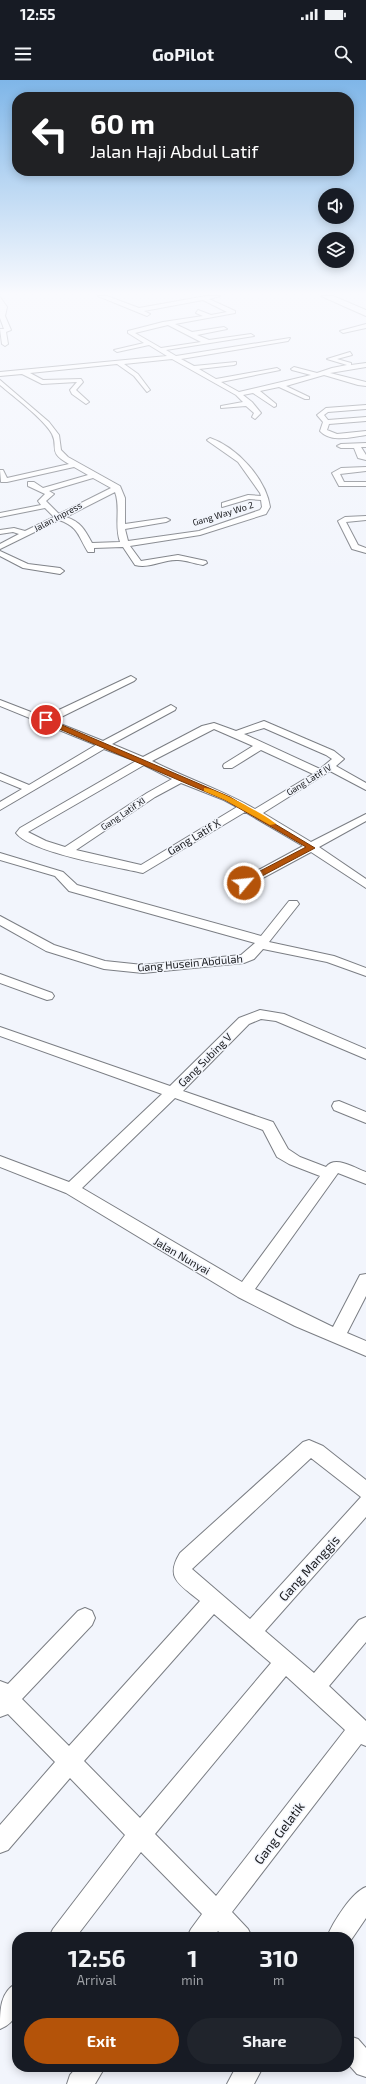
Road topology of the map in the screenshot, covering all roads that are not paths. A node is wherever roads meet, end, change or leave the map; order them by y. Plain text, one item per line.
1 (9, 390) edge
2 (73, 390) edge
3 (230, 390) edge
4 (254, 390) joint
5 (289, 390) edge
6 (238, 394) junction
7 (307, 398) dead end
8 (86, 402) dead end
9 (250, 403) junction
10 (274, 406) dead end
11 (223, 407) dead end
12 (366, 407) edge
13 (255, 418) dead end
14 (366, 419) edge
15 (326, 422) junction
16 (366, 433) edge
17 (210, 440) dead end
18 (356, 445) junction
19 (366, 445) edge
20 (341, 446) dead end
21 (366, 458) edge
22 (74, 465) junction
23 (366, 468) edge
24 (0, 472) edge
25 (92, 476) junction
26 (31, 484) dead end
27 (366, 484) edge
28 (117, 488) junction
29 (43, 490) junction
30 (264, 498) junction
31 (45, 502) junction
32 (19, 503) dead end
33 (225, 504) dead end
34 (0, 515) edge
35 (58, 517) junction
36 (366, 518) edge
37 (166, 520) dead end
38 (121, 527) junction
39 (0, 532) edge
40 (26, 534) junction
41 (125, 544) junction
42 (0, 547) edge
43 (366, 550) edge
44 (0, 553) edge
45 (203, 563) dead end
46 (60, 571) dead end
47 (131, 679) dead end
48 (0, 703) edge
49 (171, 708) dead end
50 (46, 720) junction
51 (236, 734) junction
52 (103, 745) junction
53 (262, 746) junction
54 (144, 761) junction
55 (228, 766) dead end
56 (325, 770) junction
57 (0, 776) edge
58 (180, 779) junction
59 (366, 786) edge
60 (28, 788) junction
61 (0, 807) edge
62 (244, 807) junction
63 (255, 813) junction
64 (366, 817) edge
65 (312, 848) junction
66 (67, 851) junction
67 (0, 856) edge
68 (364, 880) edge
69 (244, 883) dead end
70 (293, 904) dead end
71 (0, 920) edge
72 (261, 943) junction
73 (366, 972) edge
74 (0, 978) edge
75 (47, 996) dead end
76 (0, 1031) edge
77 (366, 1054) edge
78 (173, 1092) junction
79 (339, 1106) dead end
80 (366, 1118) edge
81 (0, 1161) edge
82 (330, 1174) junction
83 (366, 1178) edge
84 (71, 1189) junction
85 (366, 1280) edge
86 (244, 1292) junction
87 (336, 1337) junction
88 (366, 1349) edge
89 (366, 1491) edge
90 (366, 1504) edge
91 (213, 1601) junction
92 (85, 1618) dead end
93 (366, 1627) edge
94 (251, 1632) junction
95 (285, 1662) junction
96 (315, 1687) junction
97 (2, 1699) edge
98 (362, 1732) edge
99 (68, 1762) junction
100 (139, 1836) junction
101 (0, 1842) edge
102 (366, 1898) edge
103 (217, 1914) junction
104 (66, 1932) edge
105 (203, 1932) edge
106 (235, 1932) edge
107 (342, 1932) edge
108 (12, 2001) edge
109 (0, 2017) edge
110 (354, 2053) edge
111 (366, 2065) edge
112 (89, 2072) edge
113 (247, 2072) edge
114 (79, 2084) edge
115 (239, 2084) edge

1 - 22 street
2 - 8 street
3 - 6 street
4 - 6 street
4 - 10 street
5 - 7 street
6 - 9 street
9 - 11 street
9 - 13 street
12 - 15 street
14 - 15 street
15 - 16 street
17 - 30 street
18 - 19 street
18 - 20 street
18 - 21 street
22 - 24 street
22 - 25 street
23 - 27 street
25 - 28 street
25 - 29 street
26 - 29 street
28 - 35 street, Jalan Inpress
28 - 38 street
29 - 31 street
30 - 33 street
30 - 41 street, Gang Way Wo 2
31 - 32 street
31 - 34 street
31 - 35 street
35 - 40 street, Jalan Inpress
35 - 41 street
36 - 43 street
37 - 38 street
38 - 41 street
39 - 40 street
40 - 42 street, Jalan Inpress
41 - 45 street
44 - 46 street
47 - 50 street
48 - 50 street
49 - 52 street
50 - 52 street
51 - 53 street
51 - 54 street
51 - 56 street, Gang Latif IV
52 - 54 street
52 - 60 street
53 - 55 street
53 - 56 street
54 - 58 street
54 - 66 street
56 - 59 street
56 - 63 street, Gang Latif IV
57 - 60 street
58 - 62 street
58 - 66 street, Gang Latif XI
60 - 61 street
62 - 63 street
62 - 66 street, Gang Latif X
63 - 65 street
64 - 65 street
65 - 68 street
65 - 69 street
67 - 72 street
70 - 72 street, Gang Husein Abdulah
71 - 72 street, Gang Husein Abdulah
72 - 73 street
74 - 75 street
76 - 78 street
77 - 78 street, Gang Subing V
78 - 82 street
78 - 84 street, Gang Subing V
79 - 80 street
81 - 84 street, Jalan Nunyai
82 - 83 street
82 - 86 street
84 - 86 street, Jalan Nunyai
85 - 87 street
86 - 87 street, Jalan Nunyai
87 - 88 street, Jalan Nunyai
89 - 91 street
90 - 94 street, Gang Manggis
91 - 94 street
91 - 99 street
92 - 97 street
93 - 96 street
94 - 95 street
95 - 96 street
95 - 100 street
96 - 98 street
97 - 99 street
98 - 103 street, Gang Gelatik
99 - 100 street
99 - 101 street
100 - 103 street
100 - 104 street
102 - 107 street
103 - 105 street, Gang Gelatik
103 - 106 street
108 - 109 street
110 - 111 street
112 - 114 street
113 - 115 street

